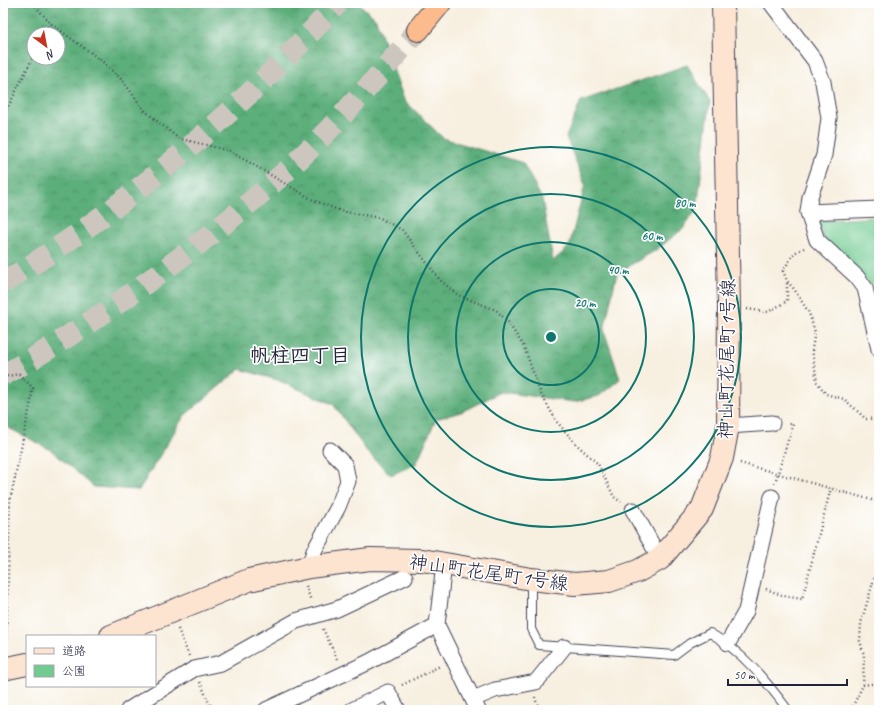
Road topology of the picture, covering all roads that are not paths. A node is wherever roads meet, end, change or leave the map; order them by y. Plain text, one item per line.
1 (440, 3) edge
2 (723, 3) edge
3 (771, 3) edge
4 (418, 30) tunnel mouth
5 (879, 209) edge
6 (808, 212) junction
7 (879, 349) edge
8 (772, 423) dead end
9 (728, 426) junction
10 (330, 450) dead end
11 (772, 497) road end
12 (633, 510) road end
13 (660, 559) junction
14 (444, 564) junction
15 (309, 567) junction
16 (404, 577) dead end
17 (532, 579) junction
18 (437, 626) junction
19 (113, 635) edge
20 (728, 643) junction
21 (564, 647) junction
22 (26, 664) edge
23 (4, 669) edge
24 (475, 705) edge
25 (128, 710) edge
26 (266, 710) edge
27 (352, 710) edge
28 (398, 710) edge
29 (788, 710) edge

1 - 4 highway
2 - 9 street, 神山町花尾町1号線
3 - 6 street
5 - 6 street
6 - 7 street
8 - 9 street
9 - 13 street, 神山町花尾町1号線
10 - 15 street
11 - 20 street
12 - 13 street
13 - 17 street, 神山町花尾町1号線
14 - 15 street, 神山町花尾町1号線
14 - 17 street, 神山町花尾町1号線
14 - 18 street
15 - 19 street, 神山町花尾町1号線
16 - 25 street
17 - 21 lane
18 - 24 street
18 - 26 street
20 - 21 lane
20 - 29 lane
21 - 24 street
22 - 23 street
27 - 28 street

